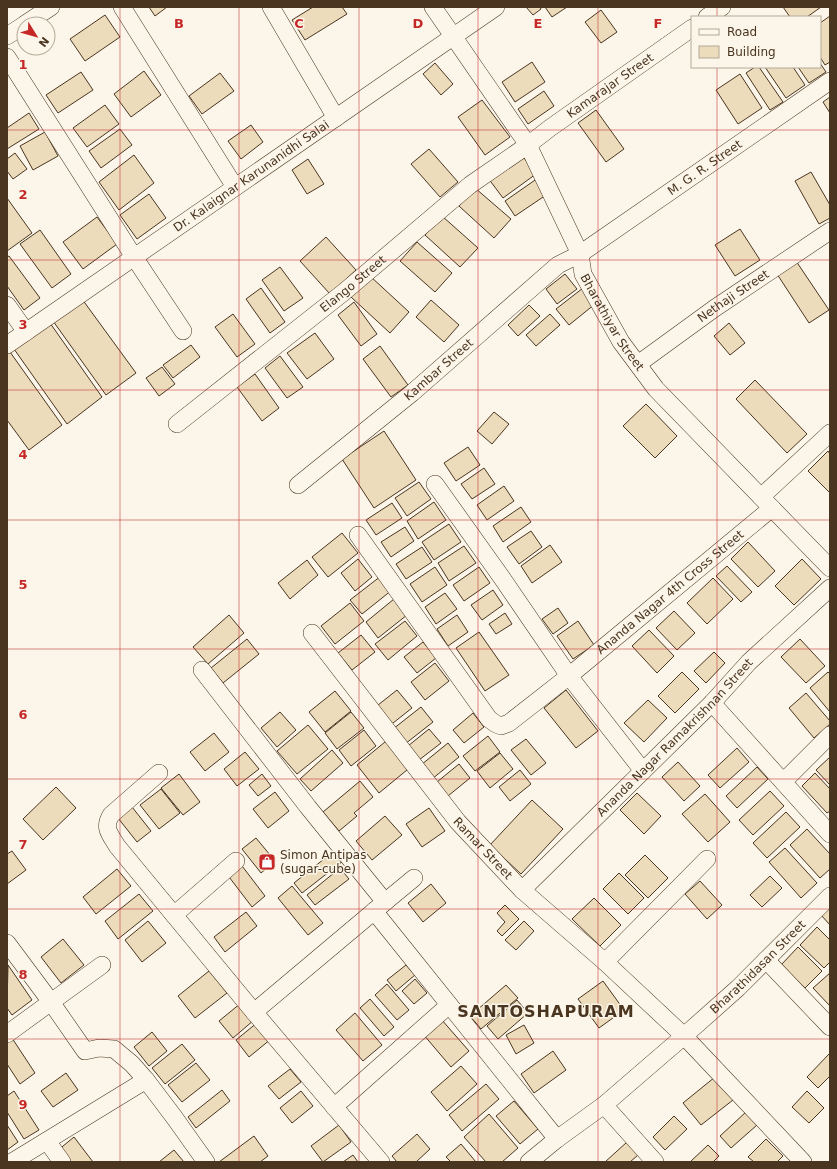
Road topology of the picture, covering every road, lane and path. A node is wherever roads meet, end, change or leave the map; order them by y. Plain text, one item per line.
1 (51, 7) edge
2 (122, 7) edge
3 (271, 7) edge
4 (433, 7) edge
5 (496, 7) edge
6 (722, 7) edge
7 (37, 16) edge
8 (708, 16) edge
9 (691, 29) edge
10 (16, 30) edge
11 (7, 36) edge
12 (454, 36) junction
13 (7, 57) edge
14 (830, 81) edge
15 (336, 118) junction
16 (528, 145) junction
17 (235, 187) junction
18 (830, 231) edge
19 (580, 254) junction
20 (134, 257) junction
21 (7, 305) edge
22 (183, 331) dead end
23 (26, 332) junction
24 (7, 345) edge
25 (638, 364) junction
26 (177, 424) dead end
27 (830, 433) edge
28 (435, 484) dead end
29 (298, 485) dead end
30 (767, 503) junction
31 (358, 535) dead end
32 (830, 568) edge
33 (830, 588) edge
34 (312, 633) dead end
35 (202, 670) dead end
36 (569, 676) junction
37 (712, 703) junction
38 (830, 735) edge
39 (643, 771) junction
40 (159, 773) dead end
41 (783, 782) junction
42 (830, 834) edge
43 (707, 859) dead end
44 (236, 861) dead end
45 (414, 878) dead end
46 (522, 890) junction
47 (830, 896) edge
48 (380, 907) junction
49 (174, 915) junction
50 (7, 944) edge
51 (766, 960) junction
52 (605, 962) junction
53 (102, 965) dead end
54 (51, 1002) junction
55 (449, 1005) junction
56 (254, 1012) junction
57 (830, 1027) edge
58 (7, 1034) edge
59 (684, 1036) junction
60 (146, 1080) junction
61 (604, 1105) junction
62 (334, 1106) junction
63 (557, 1139) junction
64 (47, 1140) junction
65 (12, 1162) edge
66 (62, 1162) edge
67 (206, 1162) edge
68 (381, 1162) edge
69 (529, 1162) edge
70 (656, 1162) edge
71 (803, 1162) edge

1 - 7 street
2 - 17 street
3 - 15 street
4 - 12 street, Bharathiyar Street
5 - 12 street, Dr. Kalaignar Karunanidhi Salai
6 - 8 street
9 - 16 street, Kamarajar Street
10 - 11 street
12 - 15 street, Dr. Kalaignar Karunanidhi Salai
12 - 16 street, Bharathiyar Street
13 - 20 street
14 - 19 street, M. G. R. Street
15 - 17 street, Dr. Kalaignar Karunanidhi Salai
16 - 19 street, Bharathiyar Street
16 - 26 street, Elango Street
17 - 20 street, Dr. Kalaignar Karunanidhi Salai
18 - 25 street, Nethaji Street
19 - 25 street, Bharathiyar Street
19 - 29 street, Kambar Street
20 - 22 street
20 - 23 street, Dr. Kalaignar Karunanidhi Salai
21 - 23 street
23 - 24 street, Dr. Kalaignar Karunanidhi Salai
25 - 30 street, Bharathiyar Street
27 - 30 street, Ananda Nagar 4th Cross Street
28 - 36 street
30 - 32 street, Bharathiyar Street
30 - 36 street, Ananda Nagar 4th Cross Street
31 - 36 street, Ananda Nagar 4th Cross Street
33 - 37 street, Ananda Nagar Ramakrishnan Street
34 - 46 street, Ramar Street
35 - 48 street
36 - 39 street
37 - 39 street, Ananda Nagar Ramakrishnan Street
37 - 41 street
38 - 41 street
39 - 46 street, Ananda Nagar Ramakrishnan Street
40 - 49 street
41 - 42 street
43 - 52 street
44 - 49 street
45 - 48 street
46 - 52 street, Ramar Street
47 - 51 street, Bharathidasan Street
48 - 55 street
48 - 56 street
49 - 56 street
50 - 54 street
51 - 57 street
51 - 59 street, Bharathidasan Street
52 - 59 street, Ramar Street
53 - 54 street
54 - 58 street
54 - 60 street
55 - 62 street
55 - 63 street
56 - 62 street
59 - 61 street, Bharathidasan Street
59 - 71 street, Ramar Street
60 - 64 street
60 - 67 street
61 - 63 street, Bharathidasan Street
61 - 70 street
62 - 68 street
63 - 69 street, Bharathidasan Street
64 - 65 street
64 - 66 street

